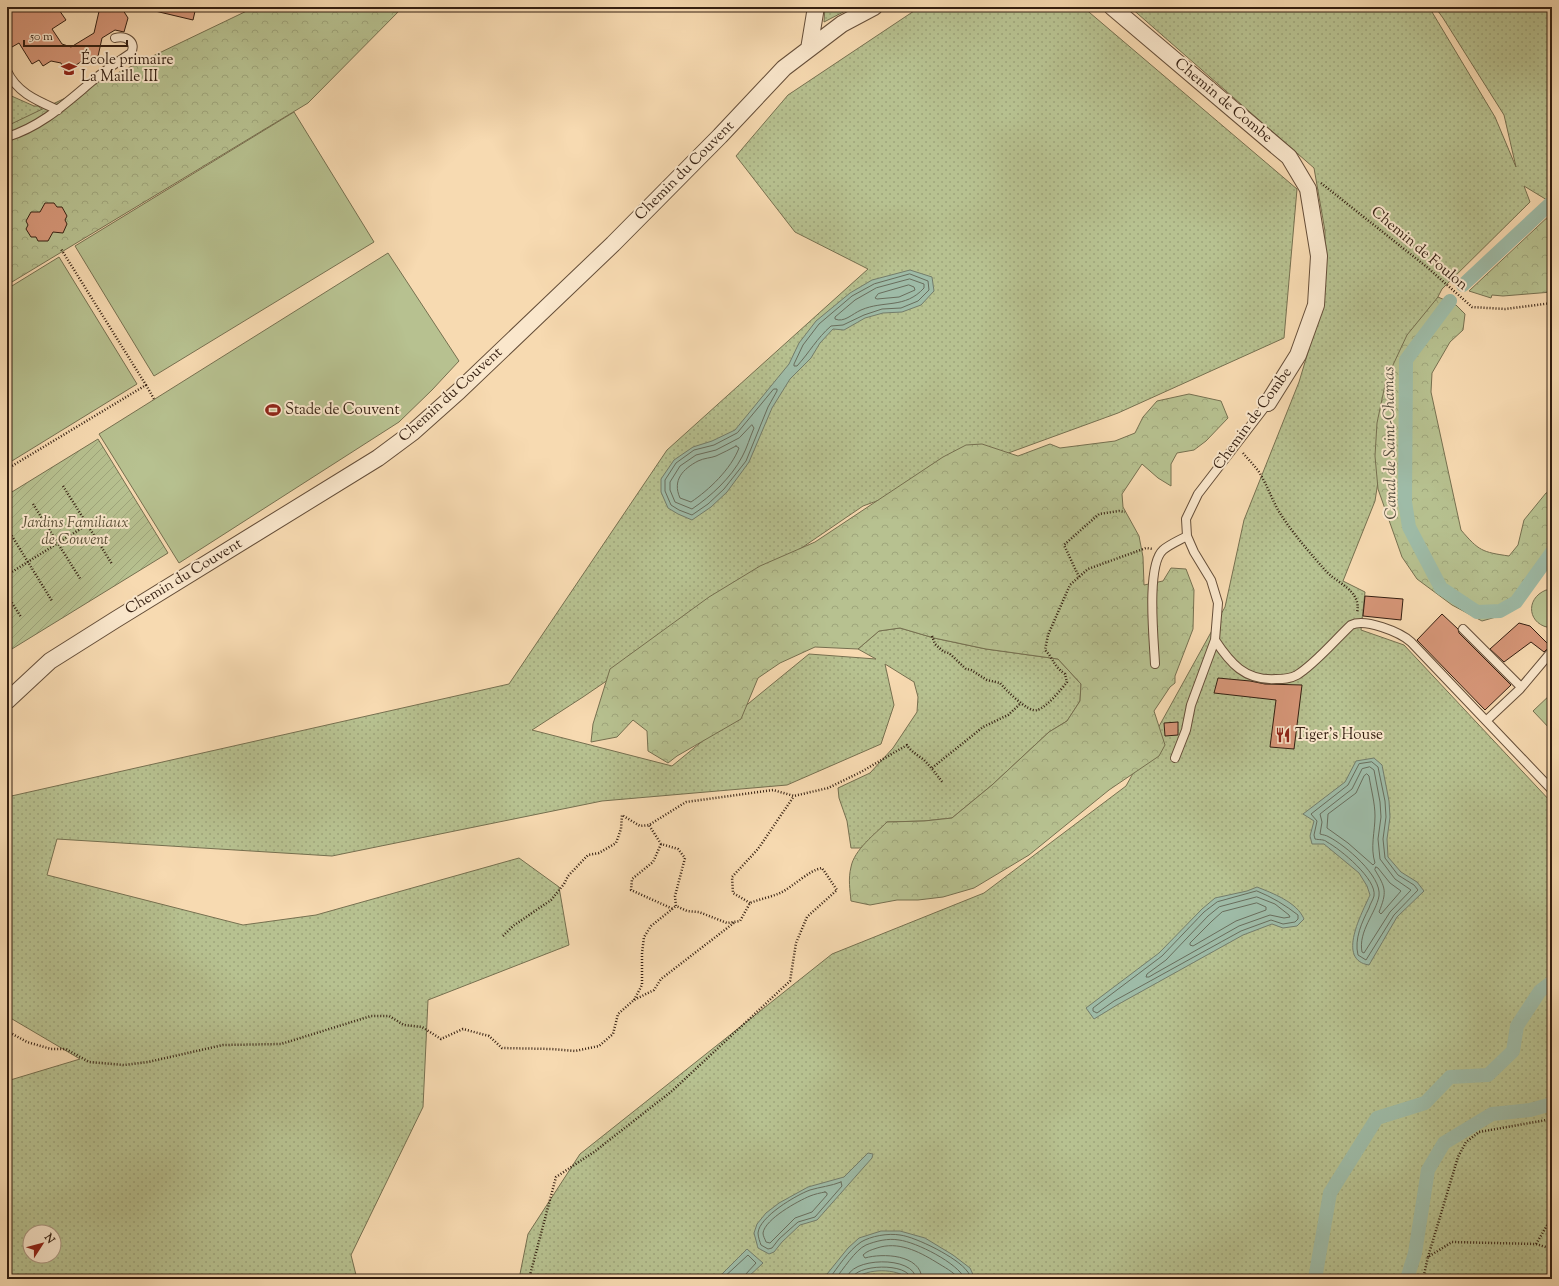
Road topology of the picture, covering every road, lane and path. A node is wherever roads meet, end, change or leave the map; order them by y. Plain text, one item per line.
1 (816, 7) edge
2 (874, 7) edge
3 (1112, 7) edge
4 (115, 38) dead end
5 (809, 49) junction
6 (7, 71) edge
7 (58, 110) junction
8 (7, 137) edge
9 (1320, 182) dead end
10 (11, 233) dead end
11 (7, 234) edge
12 (61, 249) dead end
13 (1552, 303) edge
14 (146, 385) junction
15 (154, 399) dead end
16 (1268, 403) joint
17 (1236, 446) junction
18 (7, 469) edge
19 (63, 486) dead end
20 (33, 504) dead end
21 (1126, 512) dead end
22 (101, 516) dead end
23 (87, 524) junction
24 (7, 528) edge
25 (1188, 536) junction
26 (58, 543) junction
27 (1163, 550) junction
28 (28, 562) junction
29 (112, 564) dead end
30 (7, 575) edge
31 (1079, 577) junction
32 (81, 580) dead end
33 (7, 595) edge
34 (52, 601) dead end
35 (21, 617) dead end
36 (1355, 623) junction
37 (1463, 630) dead end
38 (932, 636) dead end
39 (1215, 640) junction
40 (1551, 654) edge
41 (1155, 664) dead end
42 (1522, 687) junction
43 (7, 701) edge
44 (1021, 702) junction
45 (1487, 720) junction
46 (1175, 758) dead end
47 (932, 768) junction
48 (943, 783) dead end
49 (1552, 790) edge
50 (794, 796) junction
51 (649, 825) junction
52 (661, 844) junction
53 (750, 902) junction
54 (676, 906) junction
55 (673, 909) junction
56 (735, 922) junction
57 (503, 936) dead end
58 (634, 1000) junction
59 (7, 1030) edge
60 (1552, 1119) edge
61 (1552, 1217) edge
62 (1536, 1244) junction
63 (1552, 1249) edge
64 (1428, 1257) junction
65 (528, 1279) edge
66 (1423, 1279) edge

1 - 5 street
2 - 5 street, Chemin du Couvent
3 - 16 street, Chemin de Combe
4 - 7 lane
5 - 43 street, Chemin du Couvent
6 - 7 lane
7 - 8 lane
9 - 13 path, Chemin de Foulon
10 - 11 path
12 - 14 path
14 - 15 path
14 - 18 path
16 - 17 lane, Chemin de Combe
17 - 25 lane, Chemin de Combe
17 - 36 path
19 - 23 path
20 - 26 path
21 - 31 path
22 - 23 path
23 - 26 path
23 - 29 path
24 - 28 path
25 - 27 lane
25 - 39 lane, Chemin de Combe
26 - 28 path
26 - 32 path
27 - 31 path
27 - 41 lane
28 - 30 path
28 - 34 path
31 - 44 path
33 - 35 path
36 - 39 lane
36 - 45 lane
37 - 42 lane
38 - 44 path
39 - 46 lane, Chemin de Combe
40 - 42 lane
42 - 45 lane
44 - 47 path
45 - 49 lane
47 - 48 path
47 - 50 path
50 - 51 path
50 - 53 path
51 - 52 path
51 - 57 path
52 - 54 path
52 - 55 path
53 - 56 path
53 - 65 path
54 - 55 path
54 - 56 path
55 - 58 path
56 - 58 path
58 - 59 path
60 - 64 path
61 - 62 path
62 - 63 path
62 - 64 path
64 - 66 path

